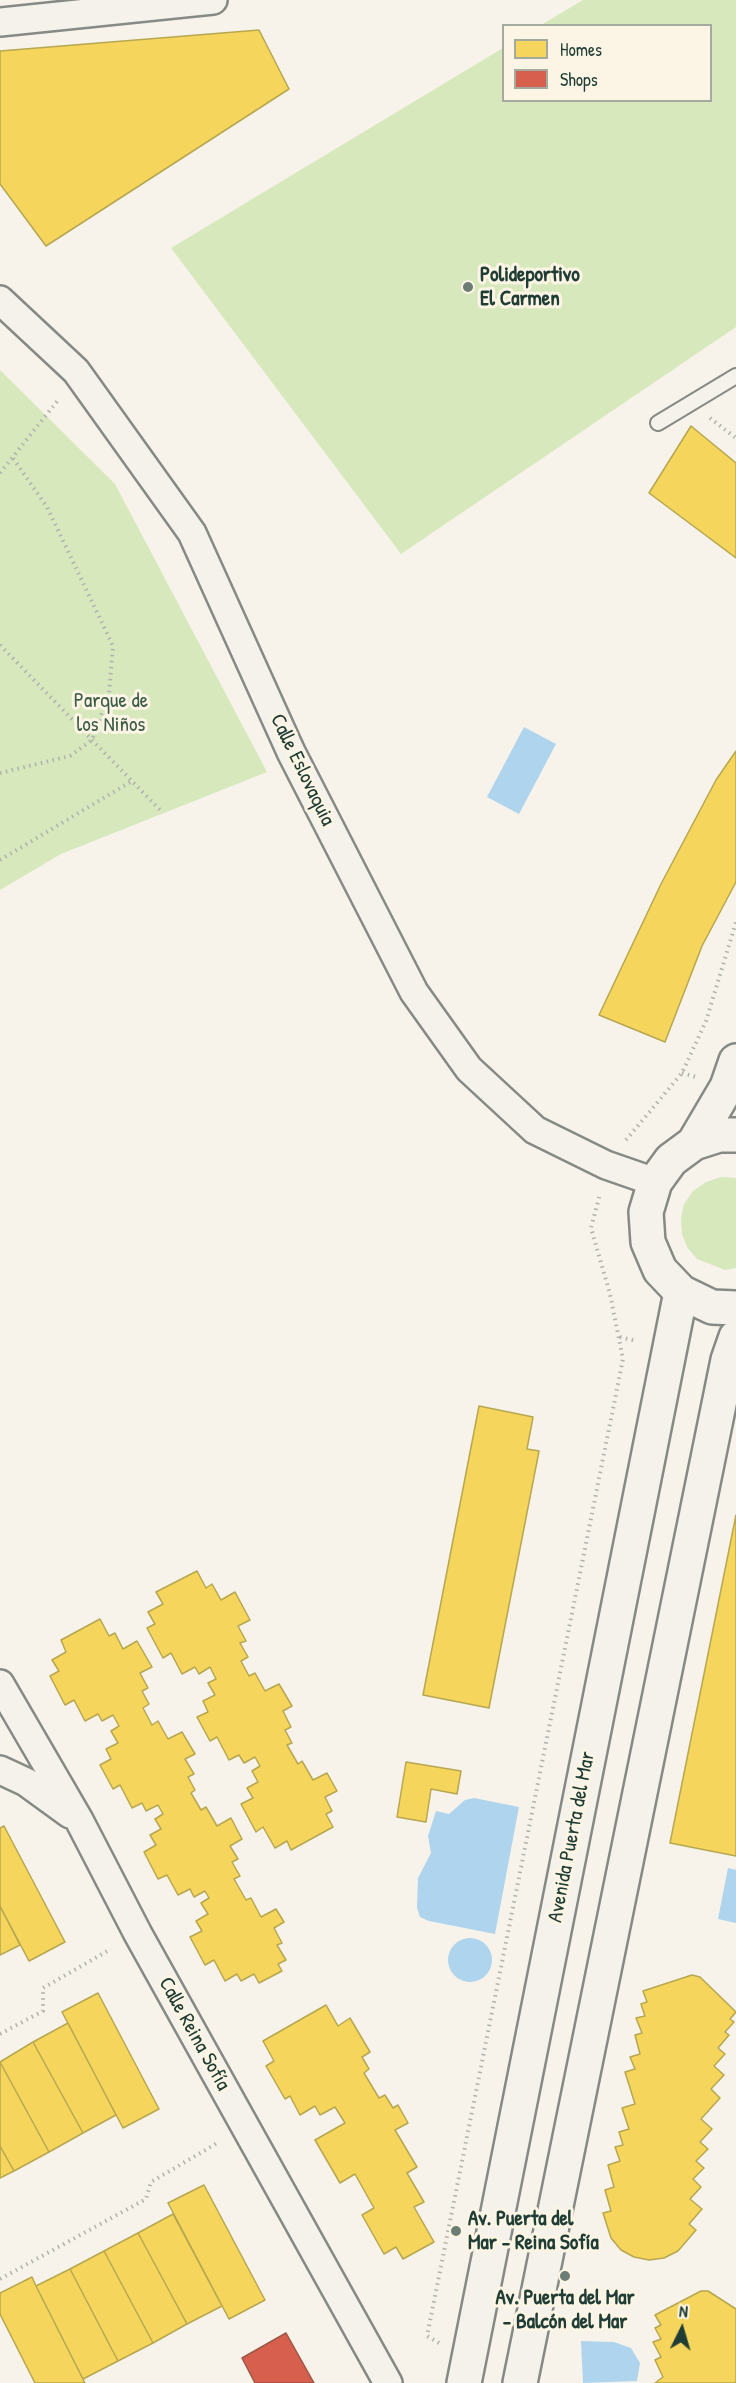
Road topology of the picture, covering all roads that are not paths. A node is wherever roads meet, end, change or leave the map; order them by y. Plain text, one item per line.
1 (213, 0) edge
2 (0, 22) edge
3 (0, 300) edge
4 (736, 376) edge
5 (658, 423) dead end
6 (736, 1061) edge
7 (736, 1135) edge
8 (694, 1143) junction
9 (655, 1182) junction
10 (681, 1292) junction
11 (736, 1308) edge
12 (736, 1337) edge
13 (1, 1691) edge
14 (0, 1770) edge
15 (79, 1820) junction
16 (466, 2372) edge
17 (388, 2383) edge
18 (519, 2383) edge

1 - 2 street
3 - 9 street, Calle Eslovaquia
4 - 5 lane
6 - 8 main road
7 - 8 main road
8 - 9 main road
9 - 10 main road
10 - 11 main road
10 - 16 main road, Avenida Puerta del Mar
12 - 18 main road
13 - 15 street, Calle Reina Sofía
14 - 15 street
15 - 17 street, Calle Reina Sofía

